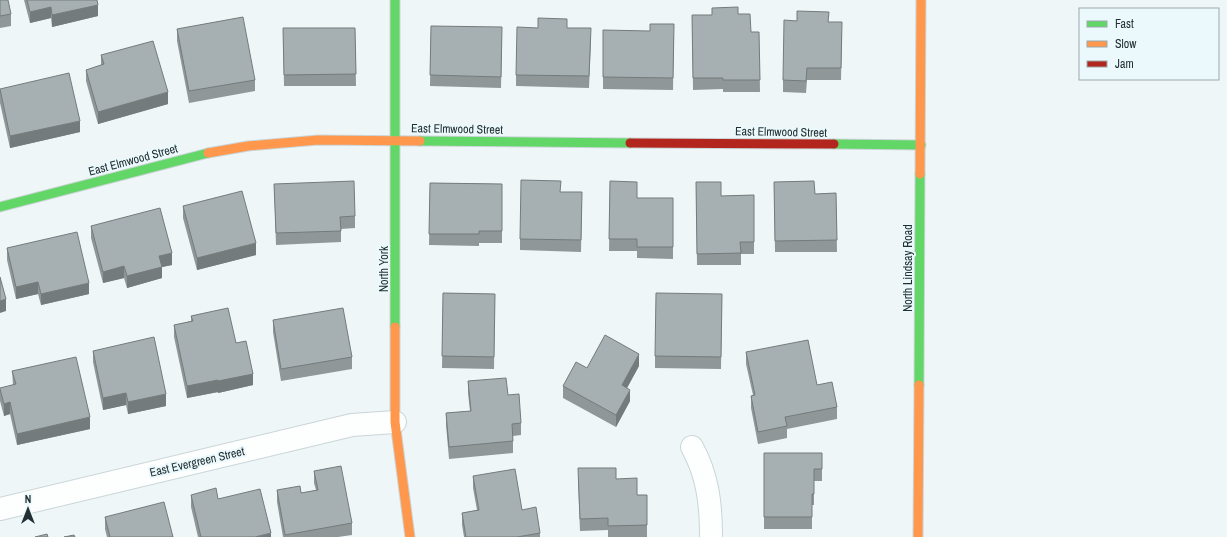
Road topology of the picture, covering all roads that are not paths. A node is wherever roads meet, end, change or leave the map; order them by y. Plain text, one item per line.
1 (395, 0) edge
2 (922, 0) edge
3 (396, 140) junction
4 (921, 145) junction
5 (0, 207) edge
6 (396, 422) junction
7 (692, 447) dead end
8 (0, 509) edge
9 (410, 537) edge
10 (711, 537) edge
11 (918, 537) edge

1 - 3 street, North York
2 - 4 street, North Lindsay Road
3 - 4 street, East Elmwood Street
3 - 5 street, East Elmwood Street
3 - 6 street, North York
4 - 11 street, North Lindsay Road
6 - 8 street, East Evergreen Street
6 - 9 street, North York
7 - 10 street

